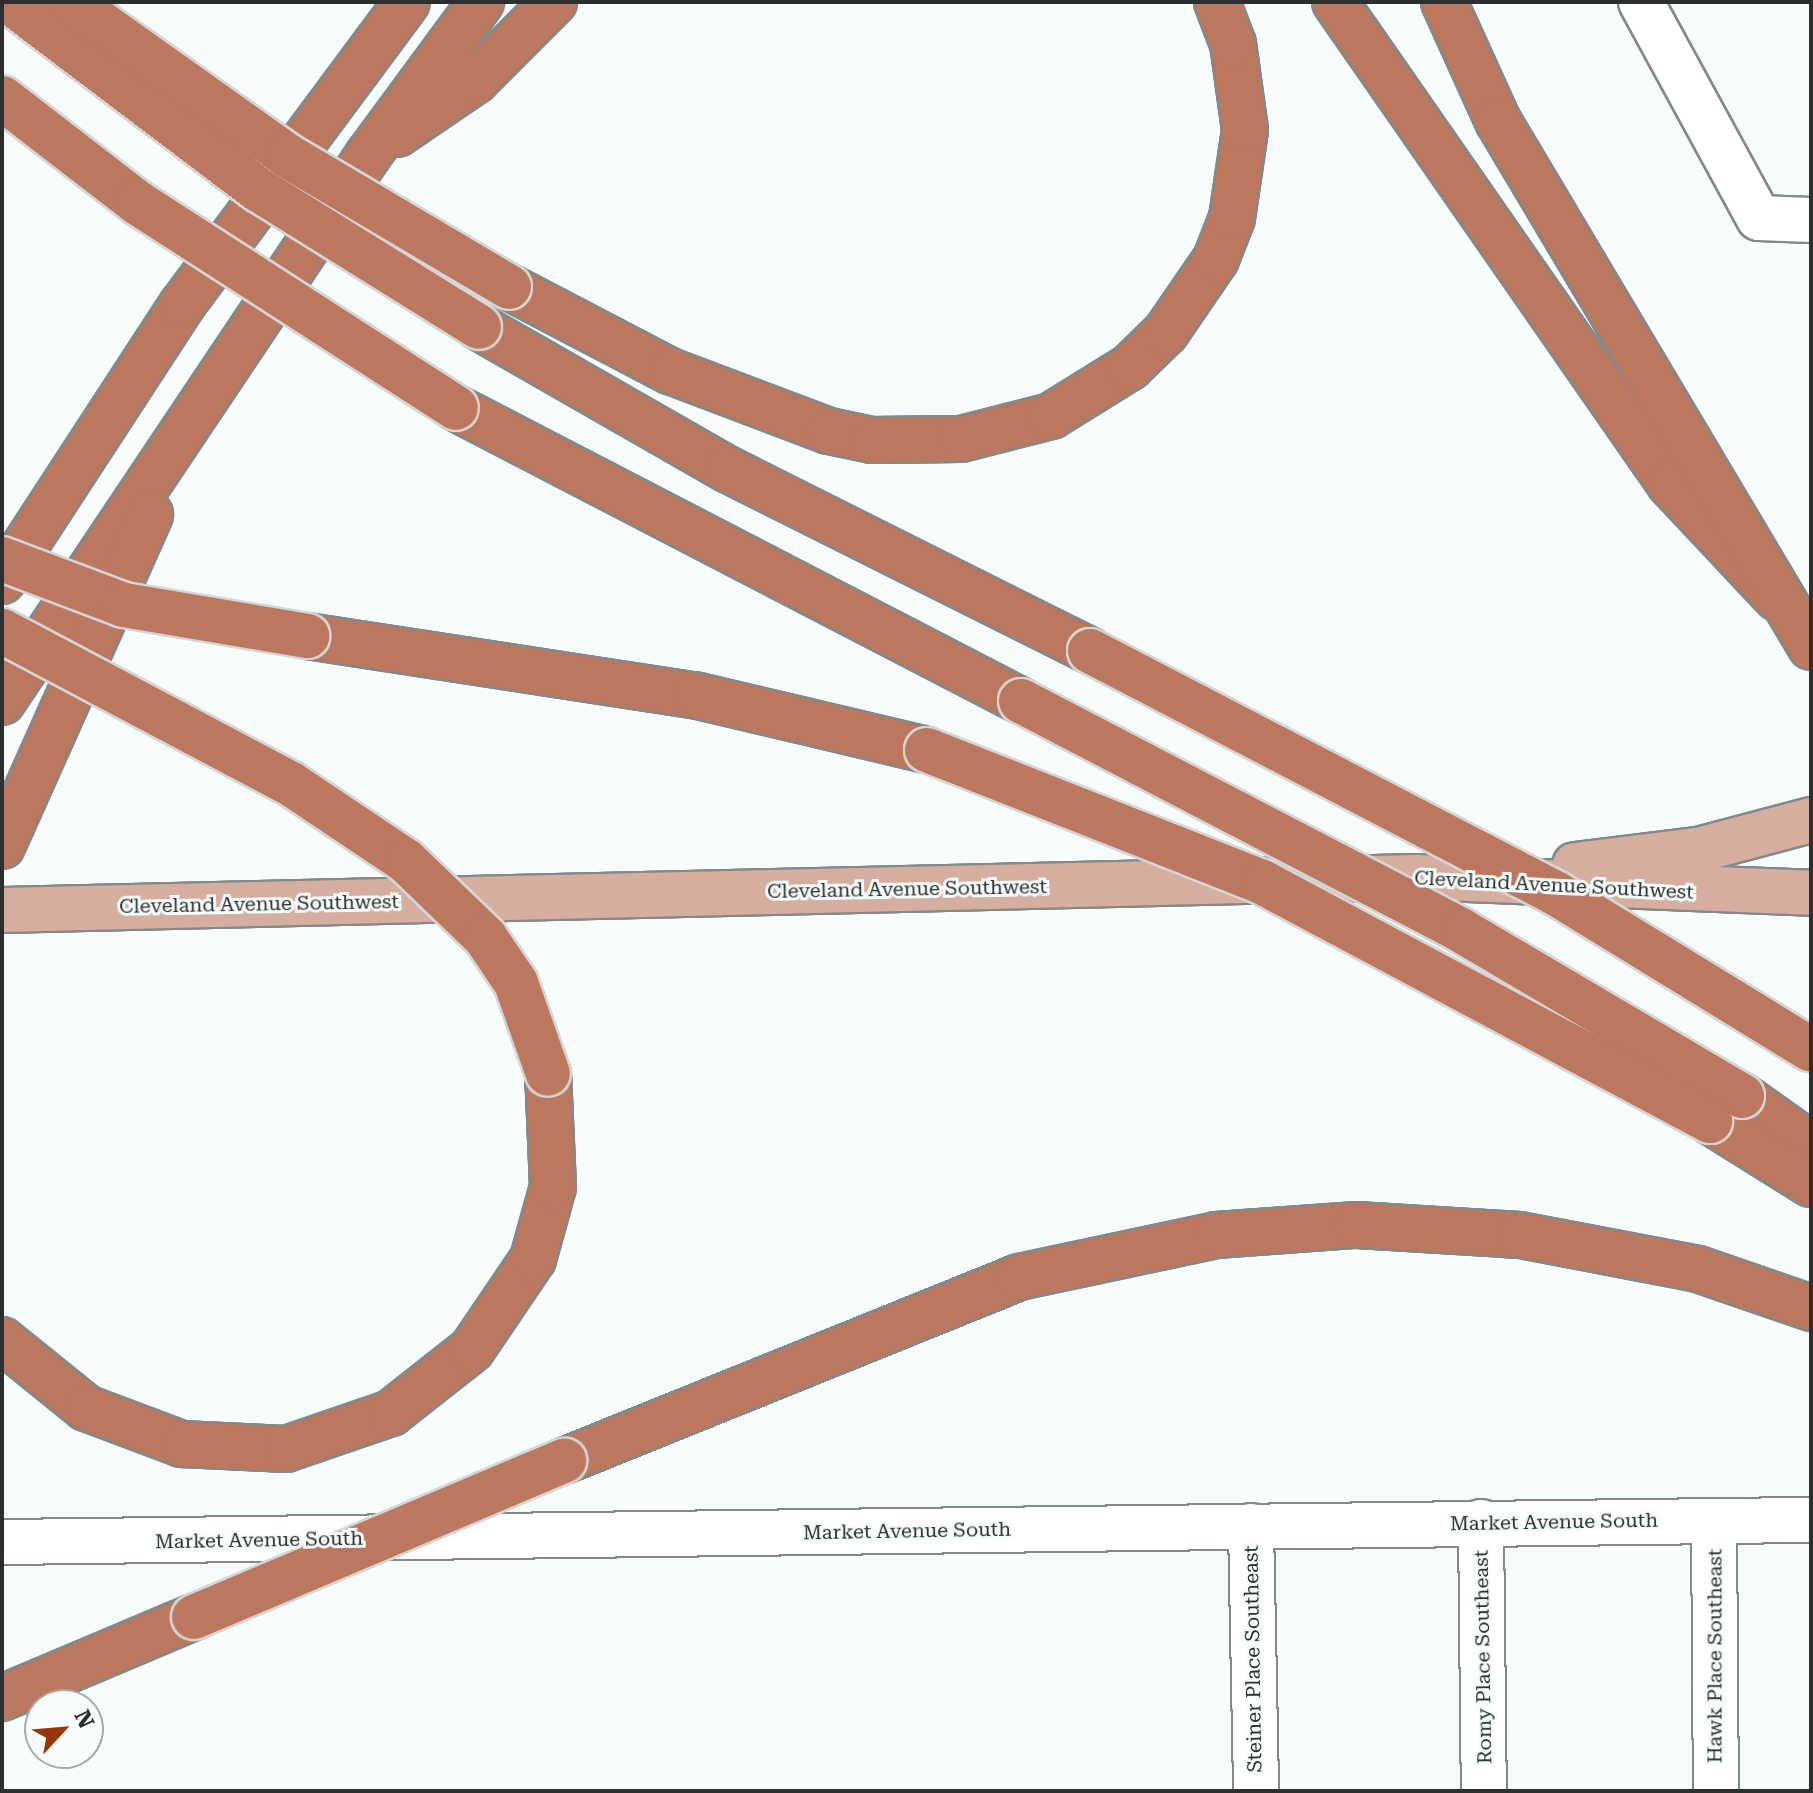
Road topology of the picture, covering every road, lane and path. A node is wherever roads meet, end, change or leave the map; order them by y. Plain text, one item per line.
1 (10, 2) edge
2 (71, 2) edge
3 (407, 2) edge
4 (481, 2) edge
5 (554, 2) edge
6 (1217, 2) edge
7 (1335, 2) edge
8 (1444, 2) edge
9 (1641, 2) edge
10 (2, 98) edge
11 (369, 154) junction
12 (1811, 220) edge
13 (204, 397) junction
14 (2, 559) edge
15 (2, 581) edge
16 (1777, 598) junction
17 (2, 631) edge
18 (1811, 647) edge
19 (2, 702) edge
20 (1811, 820) edge
21 (2, 846) edge
22 (1416, 877) junction
23 (1811, 893) edge
24 (2, 910) edge
25 (1810, 1050) edge
26 (1726, 1109) junction
27 (1811, 1145) edge
28 (1811, 1184) edge
29 (1811, 1308) edge
30 (2, 1340) edge
31 (1811, 1520) edge
32 (1714, 1521) junction
33 (1481, 1522) junction
34 (1251, 1526) junction
35 (2, 1542) edge
36 (2, 1698) edge
37 (1256, 1791) edge
38 (1484, 1791) edge
39 (1716, 1791) edge

1 - 25 highway, bridge
2 - 6 highway, bridge
3 - 15 highway
4 - 11 highway
5 - 11 highway
7 - 16 highway
8 - 16 highway
9 - 12 street
10 - 26 highway, bridge
11 - 13 highway
13 - 19 highway
13 - 21 highway
14 - 26 highway, bridge
16 - 18 highway
17 - 30 highway, bridge
20 - 22 main road
22 - 23 main road, Cleveland Avenue Southwest
22 - 24 main road, Cleveland Avenue Southwest
26 - 27 highway
26 - 28 highway
29 - 36 highway, bridge
31 - 32 street, Market Avenue South
32 - 33 street, Market Avenue South
32 - 39 street, Hawk Place Southeast
33 - 34 street, Market Avenue South
33 - 38 street, Romy Place Southeast
34 - 35 street, Market Avenue South
34 - 37 street, Steiner Place Southeast

